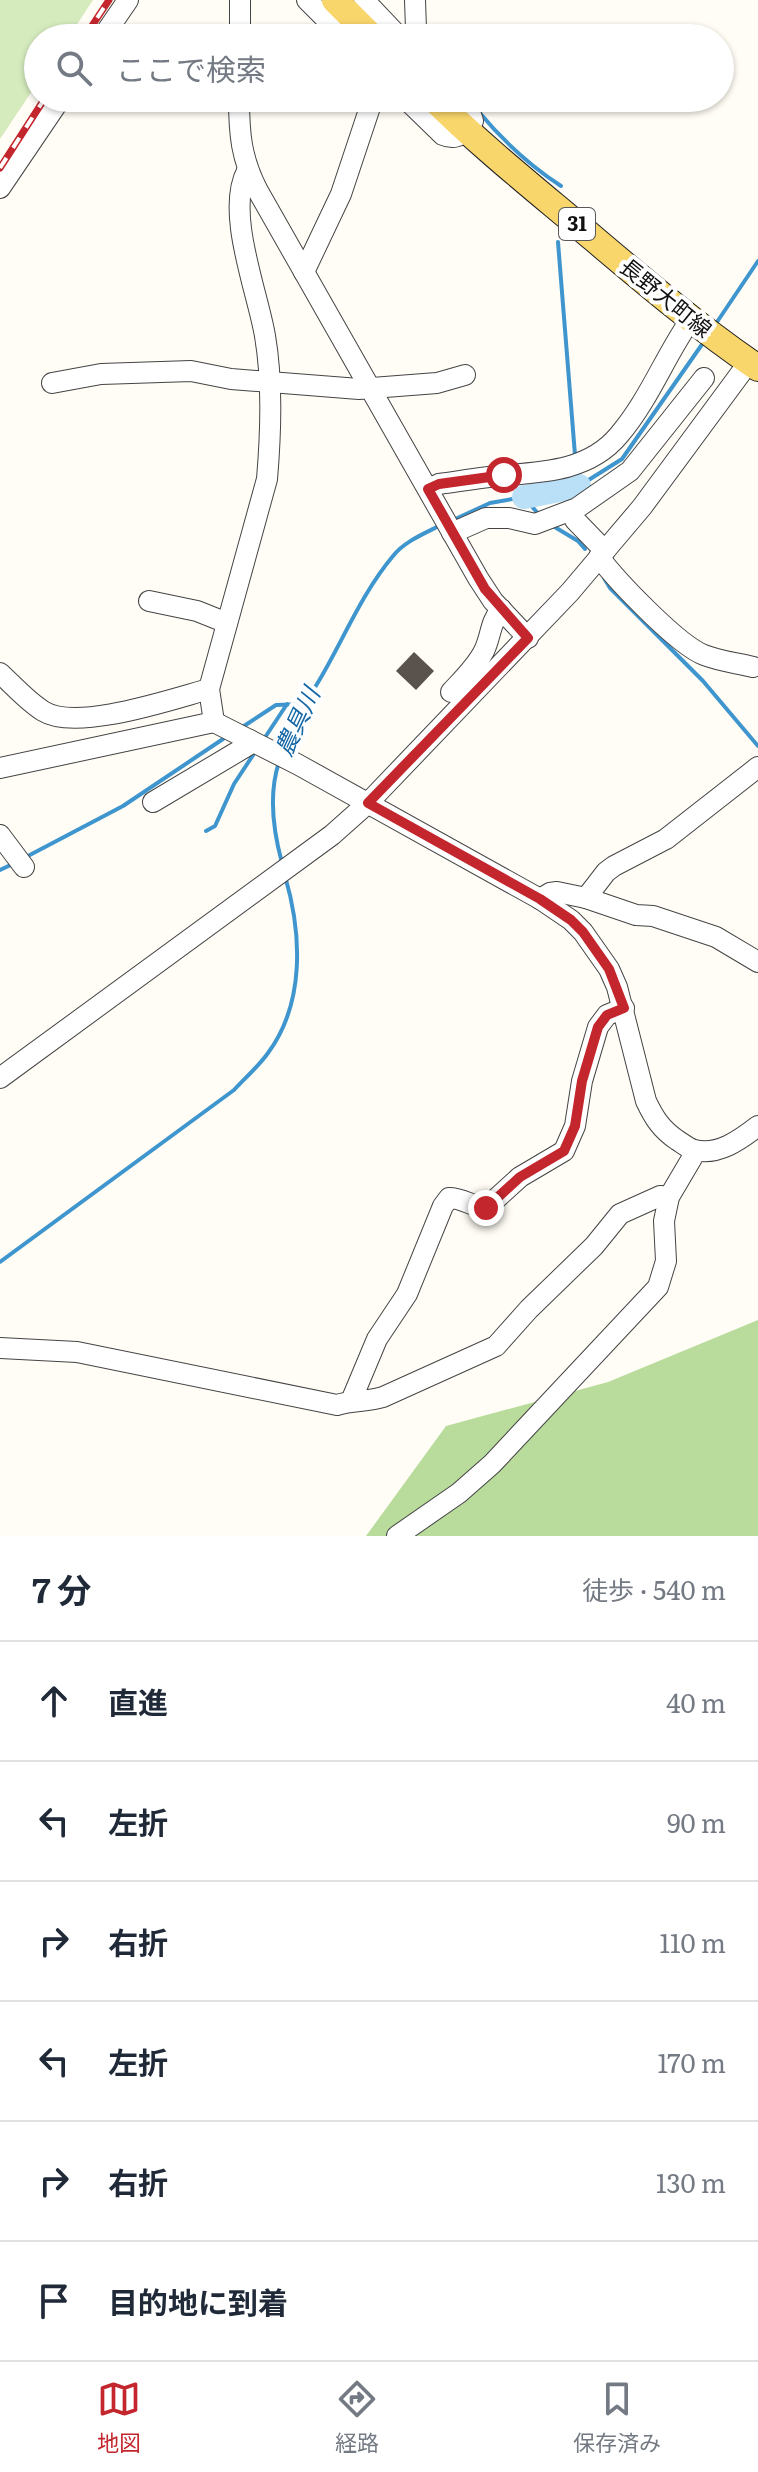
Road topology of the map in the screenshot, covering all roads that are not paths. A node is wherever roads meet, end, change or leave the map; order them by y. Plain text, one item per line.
1 (128, 0) edge
2 (240, 0) edge
3 (307, 0) edge
4 (335, 0) edge
5 (364, 0) edge
6 (415, 0) edge
7 (112, 24) edge
8 (240, 24) edge
9 (331, 24) edge
10 (359, 24) edge
11 (387, 24) edge
12 (416, 24) edge
13 (52, 112) edge
14 (239, 112) edge
15 (368, 112) edge
16 (419, 112) edge
17 (447, 112) edge
18 (470, 112) edge
19 (467, 131) junction
20 (247, 171) junction
21 (0, 188) edge
22 (304, 272) junction
23 (694, 321) junction
24 (753, 365) edge
25 (465, 375) dead end
26 (704, 378) dead end
27 (269, 381) junction
28 (52, 383) dead end
29 (369, 387) junction
30 (430, 493) junction
31 (562, 514) junction
32 (451, 530) junction
33 (602, 554) junction
34 (149, 601) dead end
35 (501, 609) junction
36 (227, 623) junction
37 (528, 638) junction
38 (756, 669) edge
39 (0, 673) edge
40 (209, 689) junction
41 (451, 692) dead end
42 (214, 722) junction
43 (253, 742) junction
44 (758, 767) edge
45 (0, 768) edge
46 (153, 802) dead end
47 (368, 803) junction
48 (0, 835) edge
49 (21, 862) dead end
50 (586, 898) junction
51 (540, 899) junction
52 (757, 960) edge
53 (624, 1008) junction
54 (0, 1078) edge
55 (758, 1126) edge
56 (693, 1150) junction
57 (669, 1197) junction
58 (0, 1348) edge
59 (351, 1401) junction
60 (397, 1536) edge

1 - 7 street
2 - 8 street
3 - 9 street
4 - 10 main road
5 - 11 street
6 - 12 street
13 - 21 street
14 - 20 street
15 - 22 street
16 - 19 street
17 - 19 main road, 長野大町線 / 31
18 - 19 street
19 - 23 main road, 長野大町線 / 31
20 - 22 street
20 - 27 street
22 - 29 street
23 - 24 main road, 長野大町線 / 31
23 - 30 street
24 - 33 street
25 - 29 street
26 - 31 street
27 - 28 street
27 - 29 street
27 - 36 street
29 - 30 street
30 - 32 street
31 - 32 street
31 - 33 street
32 - 35 street
33 - 37 street
33 - 38 street
34 - 36 street
35 - 37 street
35 - 41 street
36 - 40 street
37 - 47 street
39 - 40 street
40 - 42 street
42 - 43 street
42 - 45 street
43 - 46 street
43 - 47 street
44 - 50 street
47 - 51 street
47 - 54 street
48 - 49 street
50 - 51 street
50 - 52 street
51 - 53 street
53 - 56 street
53 - 59 street
55 - 56 street
56 - 57 street
57 - 59 street
57 - 60 street
58 - 59 street

